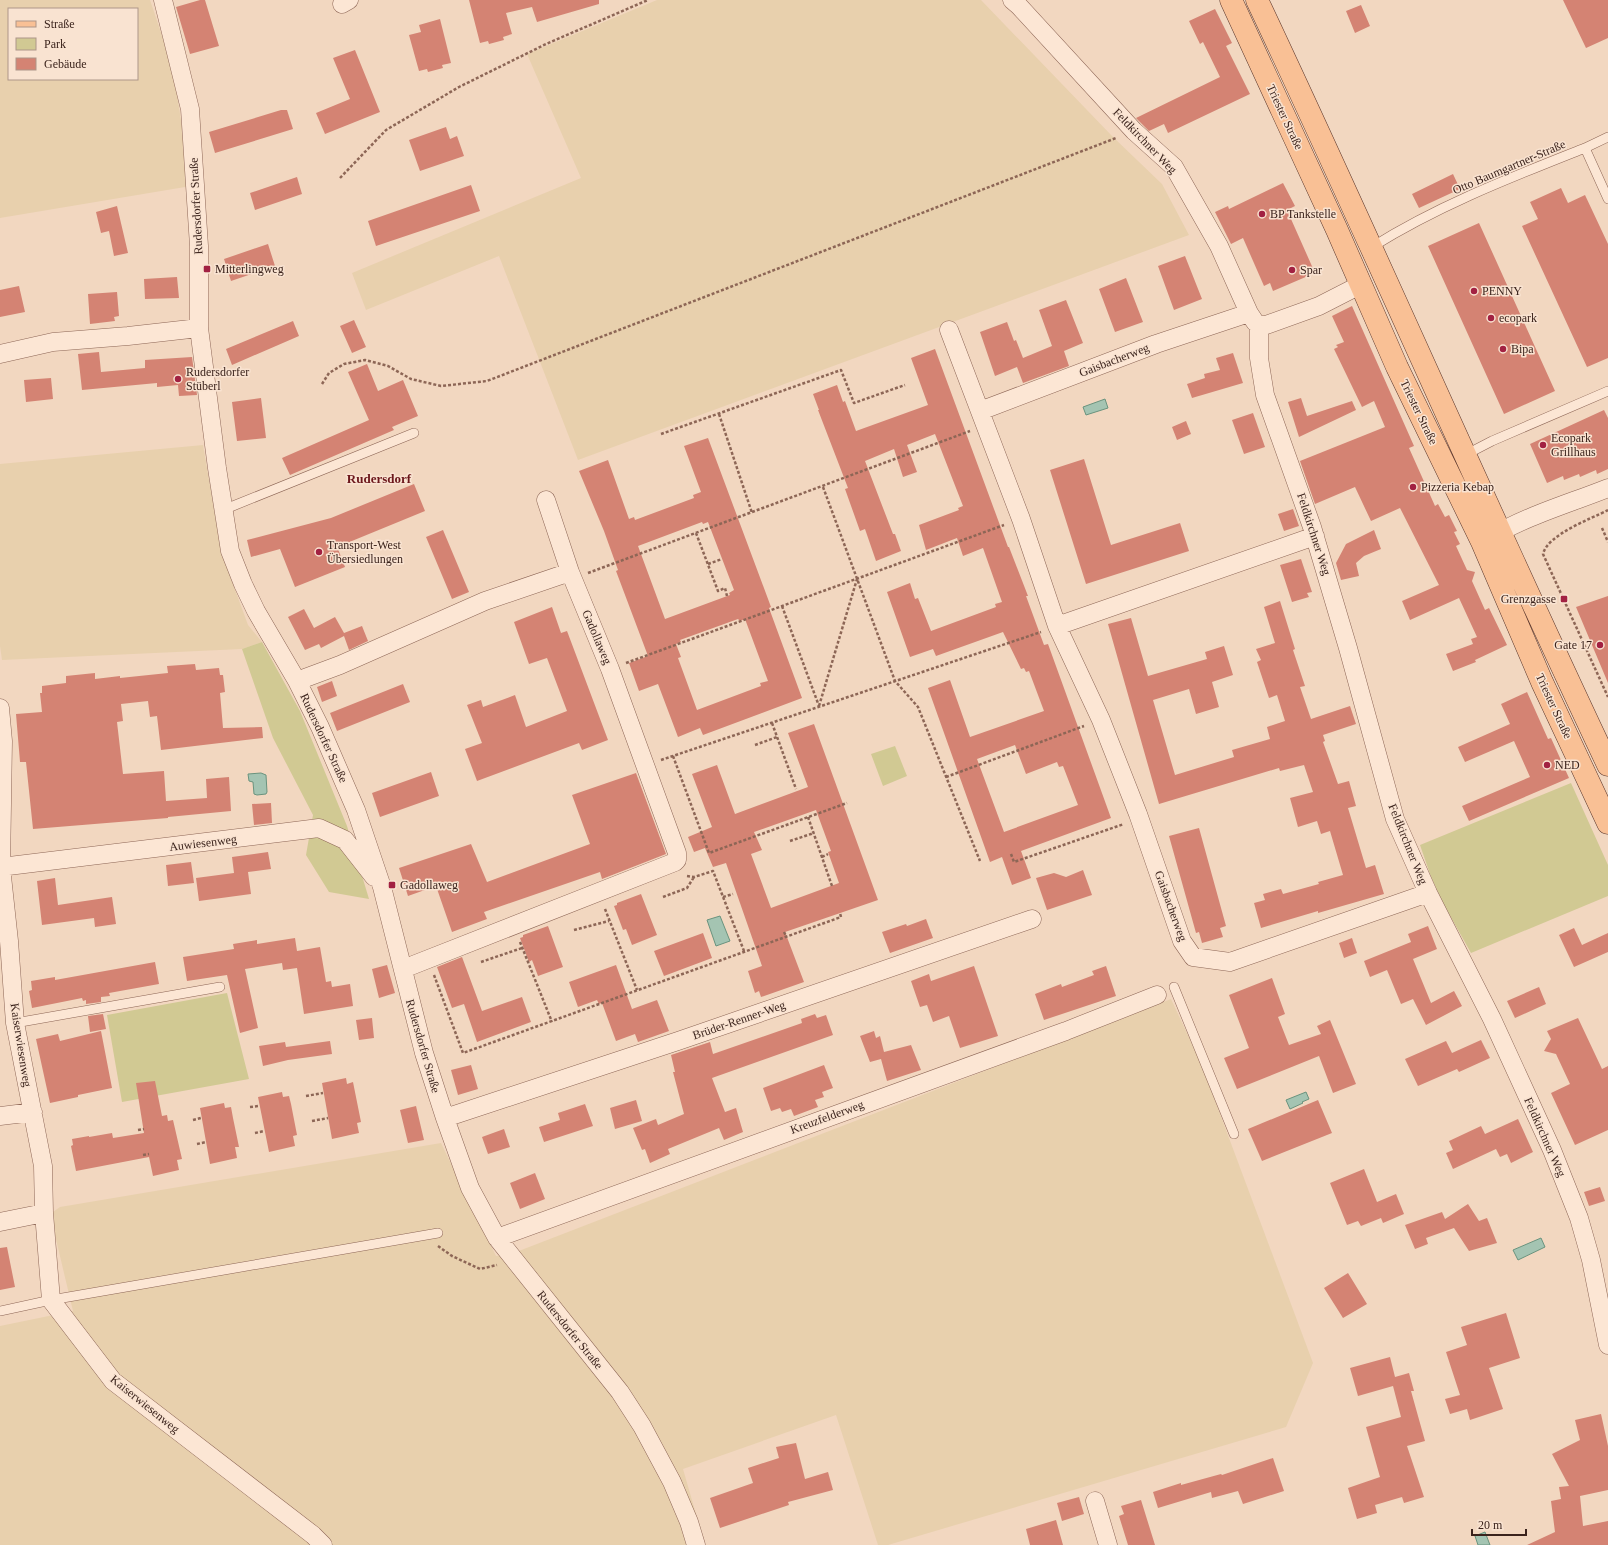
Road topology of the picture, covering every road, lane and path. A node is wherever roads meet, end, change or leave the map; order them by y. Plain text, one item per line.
1 (163, 0) edge
2 (648, 0) edge
3 (1012, 0) edge
4 (1231, 0) edge
5 (1257, 0) edge
6 (1134, 132) junction
7 (1608, 137) edge
8 (1585, 148) junction
9 (340, 178) dead end
10 (1608, 199) edge
11 (1372, 246) junction
12 (1362, 284) junction
13 (1254, 319) junction
14 (199, 328) junction
15 (949, 330) dead end
16 (0, 354) edge
17 (322, 384) dead end
18 (905, 385) dead end
19 (1608, 391) edge
20 (720, 414) junction
21 (983, 418) junction
22 (414, 432) dead end
23 (661, 434) dead end
24 (1465, 455) junction
25 (823, 487) junction
26 (1608, 488) edge
27 (546, 500) dead end
28 (223, 510) junction
29 (1608, 510) edge
30 (752, 513) junction
31 (1021, 519) junction
32 (1602, 528) dead end
33 (696, 533) junction
34 (1315, 536) junction
35 (1491, 537) junction
36 (1608, 542) edge
37 (722, 559) dead end
38 (708, 564) junction
39 (570, 572) junction
40 (857, 579) junction
41 (728, 596) dead end
42 (782, 606) junction
43 (1057, 626) junction
44 (610, 669) junction
45 (297, 681) junction
46 (895, 681) junction
47 (1608, 697) edge
48 (819, 707) junction
49 (0, 708) edge
50 (1101, 720) junction
51 (772, 723) junction
52 (777, 737) junction
53 (755, 745) dead end
54 (673, 756) junction
55 (646, 765) junction
56 (1608, 765) edge
57 (946, 777) junction
58 (796, 789) dead end
59 (847, 803) dead end
60 (808, 817) junction
61 (1140, 818) junction
62 (1608, 823) edge
63 (814, 833) junction
64 (790, 841) dead end
65 (828, 854) dead end
66 (1011, 854) dead end
67 (822, 857) junction
68 (980, 860) dead end
69 (1, 861) edge
70 (687, 876) dead end
71 (694, 877) junction
72 (832, 886) dead end
73 (382, 887) junction
74 (600, 891) junction
75 (1428, 893) junction
76 (733, 894) dead end
77 (663, 897) dead end
78 (723, 897) junction
79 (840, 913) dead end
80 (1032, 919) dead end
81 (609, 920) junction
82 (514, 924) junction
83 (574, 930) dead end
84 (784, 932) dead end
85 (786, 936) junction
86 (522, 948) junction
87 (744, 951) junction
88 (429, 959) junction
89 (481, 962) dead end
90 (403, 969) junction
91 (220, 987) dead end
92 (1174, 987) dead end
93 (637, 990) junction
94 (1157, 995) dead end
95 (552, 1022) junction
96 (15, 1023) junction
97 (323, 1093) dead end
98 (306, 1096) dead end
99 (259, 1106) dead end
100 (250, 1107) dead end
101 (33, 1112) junction
102 (0, 1116) edge
103 (201, 1118) dead end
104 (328, 1118) dead end
105 (445, 1118) junction
106 (192, 1120) dead end
107 (312, 1121) dead end
108 (144, 1129) dead end
109 (138, 1130) dead end
110 (264, 1131) dead end
111 (255, 1132) dead end
112 (1234, 1134) dead end
113 (206, 1142) dead end
114 (197, 1144) dead end
115 (143, 1154) dead end
116 (149, 1154) dead end
117 (44, 1213) junction
118 (0, 1222) edge
119 (438, 1233) dead end
120 (423, 1235) junction
121 (497, 1238) junction
122 (512, 1258) junction
123 (51, 1300) junction
124 (0, 1311) edge
125 (1608, 1345) edge
126 (1095, 1502) dead end
127 (323, 1545) edge
128 (696, 1545) edge
129 (1108, 1545) edge

1 - 14 street, Rudersdorfer Straße
2 - 9 path
3 - 6 street, Feldkirchner Weg
4 - 12 main road, Triester Straße
5 - 11 main road, Triester Straße
6 - 13 street, Feldkirchner Weg
6 - 17 path
7 - 8 lane
8 - 10 lane, Otto Baumgartner-Straße
8 - 11 lane, Otto Baumgartner-Straße
11 - 24 main road, Triester Straße
12 - 13 street
12 - 35 main road, Triester Straße
13 - 21 street, Gaisbacherweg
13 - 34 street, Feldkirchner Weg
14 - 16 street
14 - 28 street, Rudersdorfer Straße
15 - 21 street, Gaisbacherweg
18 - 20 path
19 - 24 lane
20 - 23 path
20 - 30 path
21 - 25 path
21 - 31 street, Gaisbacherweg
22 - 28 lane
24 - 35 main road, Triester Straße
25 - 30 path
25 - 40 path
26 - 35 street
27 - 39 street, Gadollaweg
28 - 45 street, Rudersdorfer Straße
29 - 47 path
30 - 33 path
31 - 40 path
31 - 43 street, Gaisbacherweg
32 - 36 path
33 - 38 path
33 - 39 path
34 - 43 street
34 - 75 street, Feldkirchner Weg
35 - 56 main road, Triester Straße
35 - 62 main road, Triester Straße
37 - 38 path
38 - 41 path
39 - 44 street, Gadollaweg
39 - 45 street
40 - 42 path
40 - 46 path
40 - 48 path
42 - 44 path
42 - 48 path
43 - 46 path
43 - 50 street, Gaisbacherweg
44 - 55 street, Gadollaweg
45 - 73 street, Rudersdorfer Straße
46 - 48 path
46 - 57 path
48 - 51 path
49 - 69 street, Kaiserwiesenweg
50 - 57 path
50 - 61 street, Gaisbacherweg
51 - 52 path
51 - 54 path
52 - 53 path
52 - 58 path
54 - 55 path
54 - 60 path
55 - 74 street, Gadollaweg
57 - 68 path
59 - 60 path
60 - 63 path
61 - 66 path
61 - 75 street, Gaisbacherweg
63 - 64 path
63 - 67 path
65 - 67 path
67 - 72 path
69 - 73 street, Auwiesenweg
69 - 96 street, Kaiserwiesenweg
70 - 71 path
71 - 77 path
71 - 78 path
73 - 90 street, Rudersdorfer Straße
74 - 81 path
74 - 82 street, Gadollaweg
75 - 125 street, Feldkirchner Weg
76 - 78 path
78 - 87 path
79 - 85 path
80 - 105 street, Brüder-Renner-Weg
81 - 83 path
81 - 93 path
82 - 86 path
82 - 88 street, Gadollaweg
84 - 85 path
85 - 87 path
86 - 89 path
86 - 95 path
87 - 93 path
88 - 90 street, Gadollaweg
88 - 95 path
90 - 105 street, Rudersdorfer Straße
91 - 96 lane
92 - 112 lane
93 - 95 path
94 - 121 street, Kreuzfelderweg
96 - 101 street, Kaiserwiesenweg
97 - 98 path
99 - 100 path
101 - 102 street
101 - 117 street, Kaiserwiesenweg
103 - 106 path
104 - 107 path
105 - 121 street, Rudersdorfer Straße
108 - 109 path
110 - 111 path
113 - 114 path
115 - 116 path
117 - 118 street
117 - 123 street, Kaiserwiesenweg
119 - 120 lane
120 - 122 path
120 - 123 lane
121 - 122 street, Rudersdorfer Straße
122 - 128 street, Rudersdorfer Straße
123 - 124 lane
123 - 127 street, Kaiserwiesenweg
126 - 129 street

